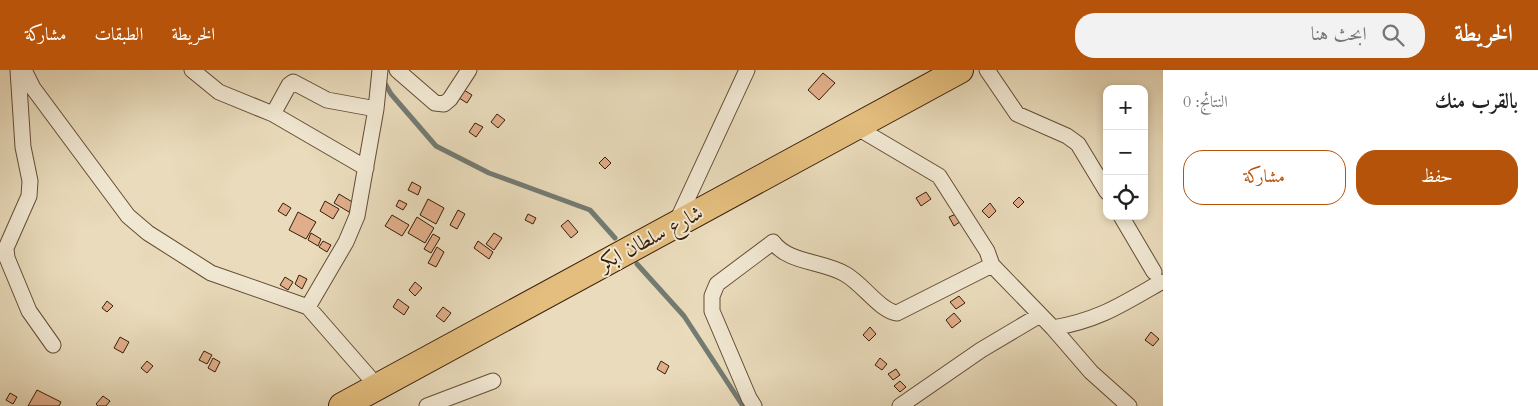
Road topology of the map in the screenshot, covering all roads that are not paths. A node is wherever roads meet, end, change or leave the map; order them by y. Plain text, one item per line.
1 (18, 70) edge
2 (24, 70) edge
3 (192, 70) edge
4 (380, 70) edge
5 (397, 70) edge
6 (469, 70) edge
7 (746, 70) edge
8 (960, 70) edge
9 (987, 70) edge
10 (376, 109) junction
11 (273, 114) junction
12 (856, 127) junction
13 (366, 168) junction
14 (1103, 185) edge
15 (1124, 220) edge
16 (0, 224) edge
17 (676, 224) junction
18 (14, 232) junction
19 (992, 265) junction
20 (1160, 274) edge
21 (308, 307) junction
22 (1040, 315) junction
23 (1053, 328) junction
24 (52, 345) dead end
25 (493, 381) dead end
26 (377, 386) junction
27 (342, 406) edge
28 (427, 406) edge
29 (754, 406) edge
30 (900, 406) edge
31 (1129, 406) edge

1 - 18 street
2 - 21 street
3 - 11 street
4 - 10 street
5 - 6 street
7 - 17 street
8 - 12 highway, شارع سلطان ابكر
9 - 14 street
10 - 11 street
10 - 13 street
11 - 13 street
12 - 17 highway, شارع سلطان ابكر
12 - 19 street
13 - 21 street
15 - 20 street
16 - 18 street
17 - 26 highway, شارع سلطان ابكر
18 - 24 street
19 - 22 street
19 - 29 street
20 - 23 street
21 - 26 street
22 - 23 street
22 - 30 street
23 - 31 street
25 - 28 street
26 - 27 highway, شارع سلطان ابكر

